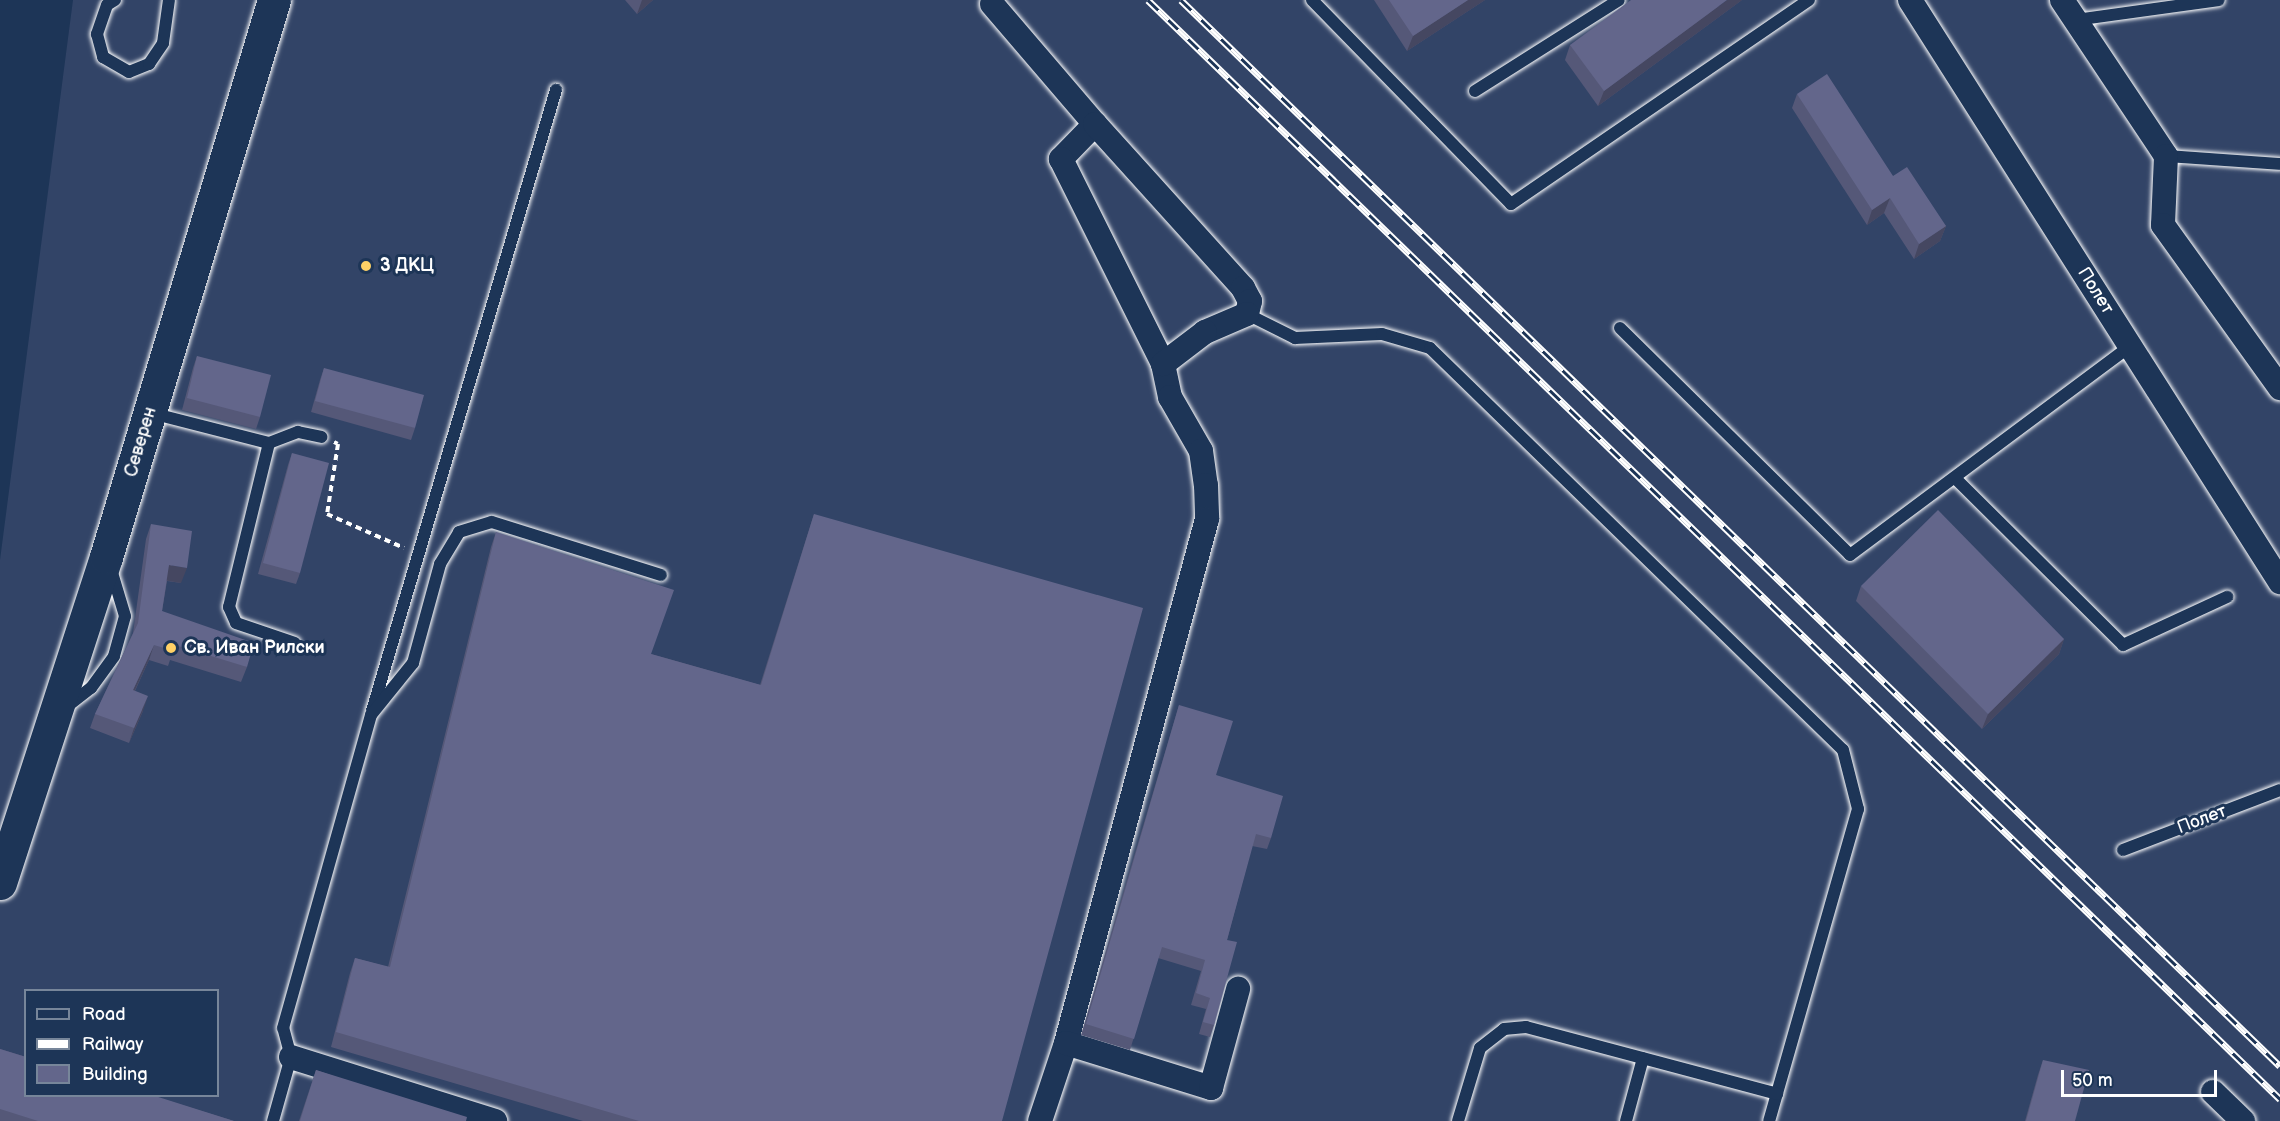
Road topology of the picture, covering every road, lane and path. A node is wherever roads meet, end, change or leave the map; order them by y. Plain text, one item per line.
1 (115, 0) edge
2 (169, 0) edge
3 (274, 0) edge
4 (1312, 0) edge
5 (1619, 0) edge
6 (1809, 0) edge
7 (1910, 0) edge
8 (2062, 0) edge
9 (2219, 0) edge
10 (992, 4) dead end
11 (2075, 20) junction
12 (556, 90) dead end
13 (1475, 92) dead end
14 (1095, 124) junction
15 (2166, 156) junction
16 (2280, 164) edge
17 (1247, 314) junction
18 (1620, 328) dead end
19 (2130, 346) junction
20 (1163, 364) junction
21 (2280, 388) edge
22 (149, 413) junction
23 (321, 437) joint
24 (269, 443) junction
25 (1955, 478) junction
26 (416, 553) junction
27 (661, 576) dead end
28 (2280, 582) edge
29 (2227, 597) dead end
30 (295, 643) dead end
31 (371, 715) junction
32 (2280, 790) edge
33 (2123, 850) dead end
34 (0, 883) edge
35 (1238, 989) dead end
36 (1066, 1043) junction
37 (291, 1057) junction
38 (1643, 1058) junction
39 (2213, 1092) dead end
40 (1777, 1094) junction
41 (273, 1121) edge
42 (495, 1121) edge
43 (1040, 1121) edge
44 (1458, 1121) edge
45 (1626, 1121) edge
46 (1769, 1121) edge
47 (2244, 1121) edge

1 - 2 lane
3 - 22 main road, Северен
4 - 6 lane
5 - 13 lane
7 - 19 street, Полет
8 - 11 street
9 - 11 lane
10 - 14 street
11 - 15 street
12 - 26 lane
14 - 17 street
14 - 20 street
15 - 16 lane
15 - 21 street
17 - 20 street
17 - 40 lane
18 - 25 lane
19 - 25 lane
19 - 28 street, Полет
20 - 36 street
22 - 24 lane
22 - 34 main road, Северен
23 - 24 lane
23 - 26 path
24 - 30 lane
25 - 29 lane
26 - 31 lane
27 - 31 lane
31 - 37 lane
32 - 33 lane, Полет
35 - 36 street
36 - 43 street
37 - 41 lane
37 - 42 street
38 - 40 lane
38 - 44 lane
38 - 45 lane
39 - 47 street
40 - 46 lane

